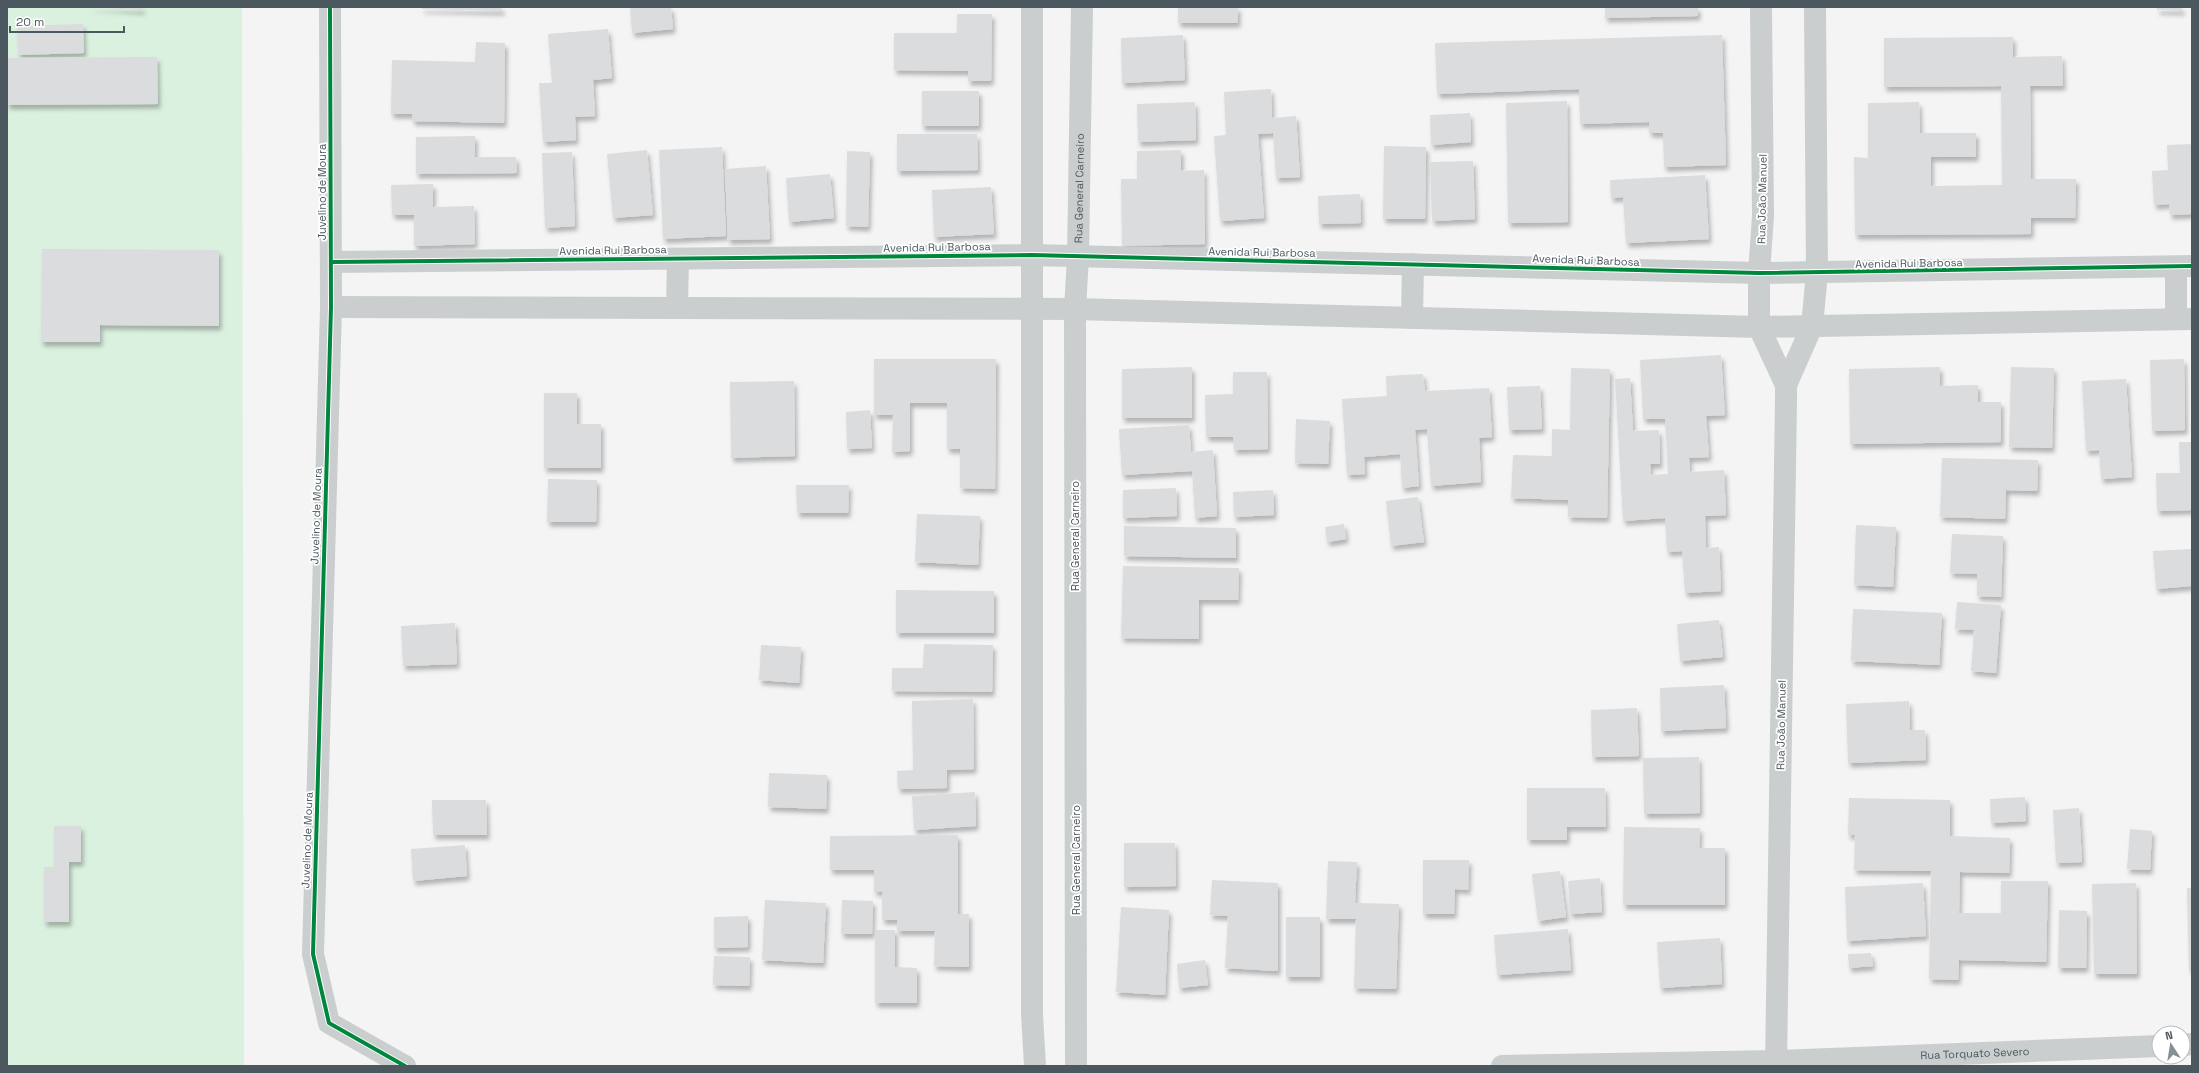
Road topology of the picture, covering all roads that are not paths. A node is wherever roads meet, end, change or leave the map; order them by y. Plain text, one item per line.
1 (330, 7) edge
2 (1032, 7) edge
3 (1082, 7) edge
4 (1761, 7) edge
5 (1815, 7) edge
6 (1032, 255) junction
7 (1078, 257) junction
8 (678, 259) junction
9 (331, 262) junction
10 (1413, 264) junction
11 (2184, 267) edge
12 (1759, 273) junction
13 (1817, 273) junction
14 (331, 306) junction
15 (677, 308) junction
16 (1032, 309) junction
17 (1075, 309) junction
18 (1412, 318) junction
19 (2184, 319) edge
20 (1812, 326) junction
21 (1759, 327) junction
22 (1786, 385) junction
23 (2151, 1046) edge
24 (1776, 1064) edge
25 (405, 1066) edge
26 (1035, 1066) edge
27 (1076, 1066) edge
28 (1502, 1066) edge

1 - 9 street, Juvelino de Moura
2 - 6 street
3 - 7 street, Rua General Carneiro
4 - 12 street, Rua João Manuel
5 - 13 street, Rua João Manuel
6 - 7 street, Avenida Rui Barbosa
6 - 8 street, Avenida Rui Barbosa
6 - 16 street
7 - 10 street, Avenida Rui Barbosa
7 - 17 street, Rua General Carneiro
8 - 9 street, Avenida Rui Barbosa
8 - 15 street
9 - 14 street, Juvelino de Moura
10 - 12 street, Avenida Rui Barbosa
10 - 18 street
11 - 13 street, Avenida Rui Barbosa
11 - 19 street
12 - 13 street, Avenida Rui Barbosa
12 - 21 street, Rua João Manuel
13 - 20 street, Rua João Manuel
14 - 15 street
14 - 25 street, Juvelino de Moura
15 - 16 street
16 - 17 street
16 - 26 street
17 - 18 street
17 - 27 street, Rua General Carneiro
18 - 21 street
19 - 20 street
20 - 21 street
20 - 22 street, Rua João Manuel
21 - 22 street, Rua João Manuel
22 - 24 street, Rua João Manuel
23 - 24 street, Rua Torquato Severo
24 - 28 street, Rua Torquato Severo

